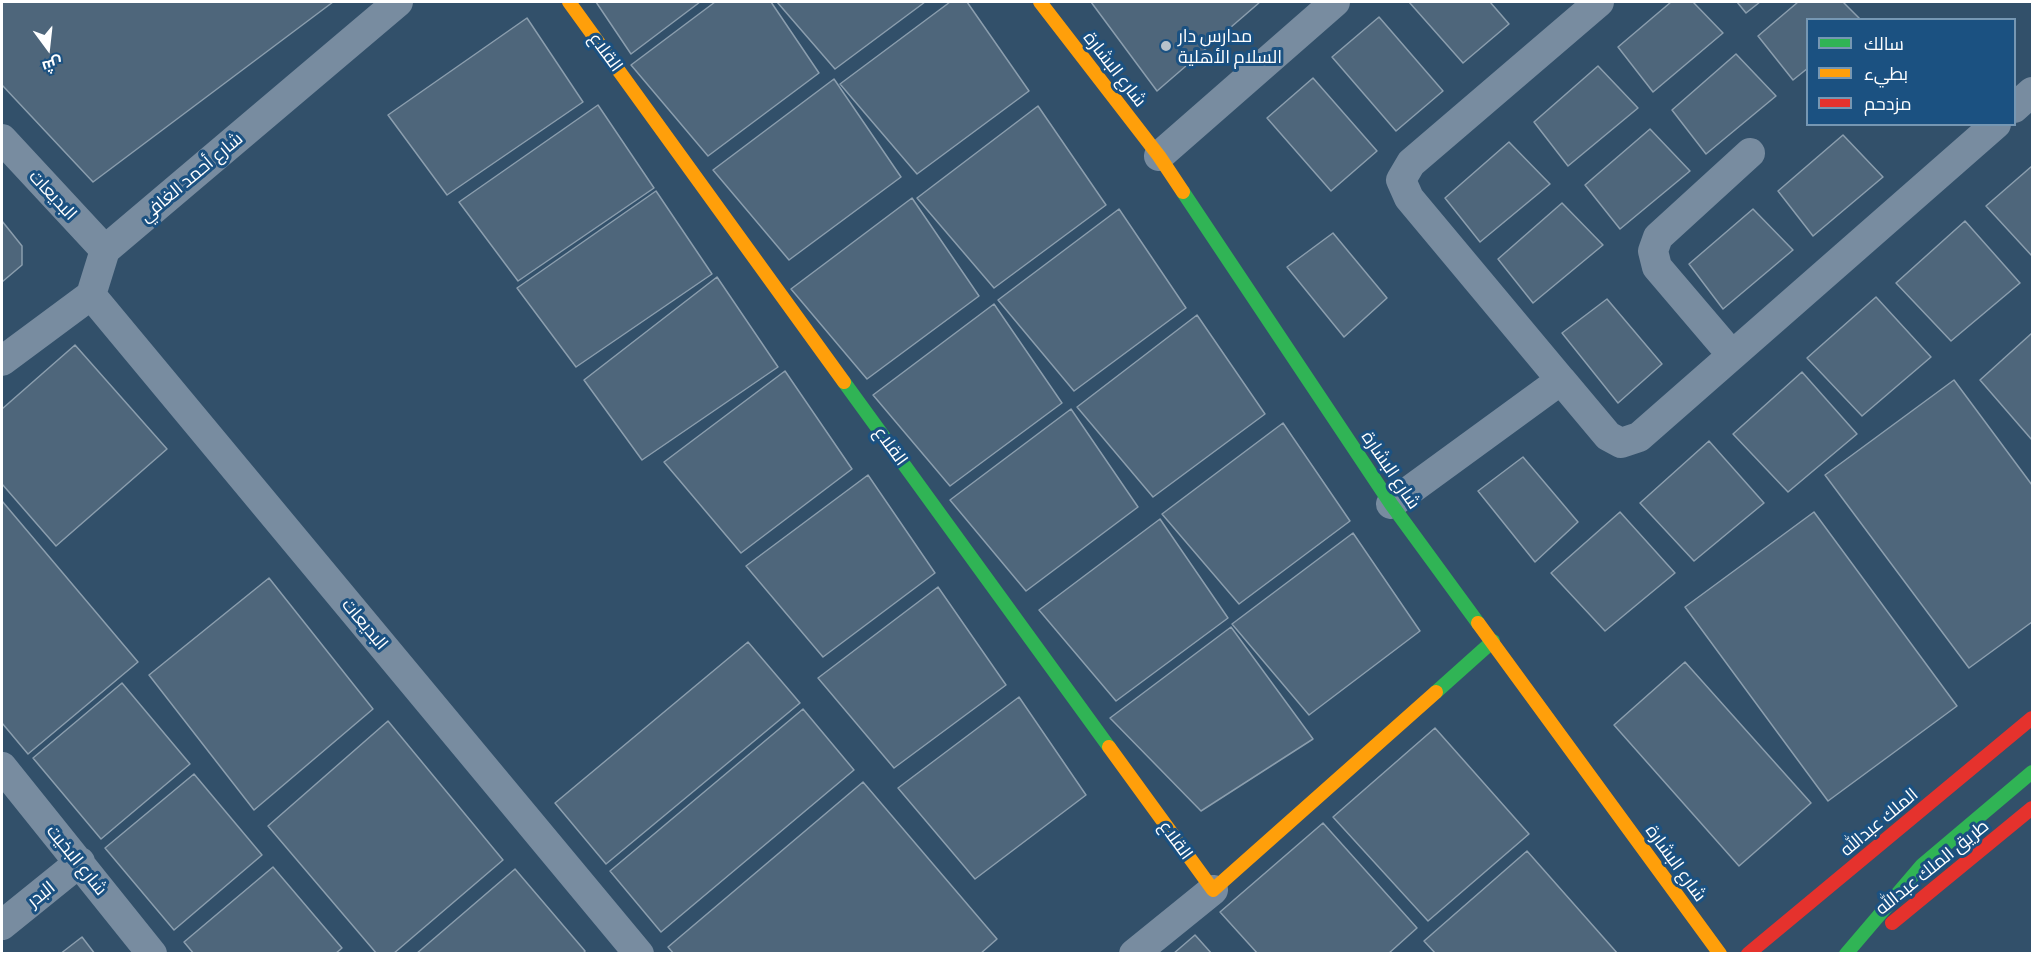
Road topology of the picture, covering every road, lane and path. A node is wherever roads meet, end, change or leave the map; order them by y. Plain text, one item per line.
1 (398, 2) edge
2 (569, 2) edge
3 (1040, 2) edge
4 (1335, 2) edge
5 (1599, 2) edge
6 (2032, 92) edge
7 (2016, 106) edge
8 (1994, 126) edge
9 (2, 139) edge
10 (1750, 153) dead end
11 (1159, 156) junction
12 (105, 250) junction
13 (91, 294) junction
14 (1732, 355) junction
15 (2, 361) edge
16 (1561, 380) junction
17 (1390, 504) junction
18 (1492, 641) junction
19 (2032, 718) edge
20 (2, 767) edge
21 (2032, 772) edge
22 (2032, 808) edge
23 (80, 862) junction
24 (1213, 890) junction
25 (2, 925) edge
26 (152, 954) edge
27 (639, 954) edge
28 (1134, 954) edge
29 (1720, 954) edge
30 (1748, 954) edge
31 (1846, 954) edge
32 (1855, 954) edge

1 - 12 street, شارع أحمد الغافي
2 - 24 main road, القلاع
3 - 11 main road, شارع البشارة
4 - 11 street
5 - 16 street
6 - 7 street
8 - 14 street
9 - 12 street, البديعات
10 - 14 street
11 - 17 main road, شارع البشارة
12 - 13 street
13 - 15 street
13 - 27 street, البديعات
14 - 16 street
16 - 17 street
17 - 18 main road, شارع البشارة
18 - 24 main road
18 - 29 main road, شارع البشارة
19 - 30 main road, الملك عبدالله
20 - 23 street, شارع البخيت
21 - 31 main road
22 - 32 main road, طريق الملك عبدالله
23 - 25 street, البدر
23 - 26 street, شارع البخيت
24 - 28 street

